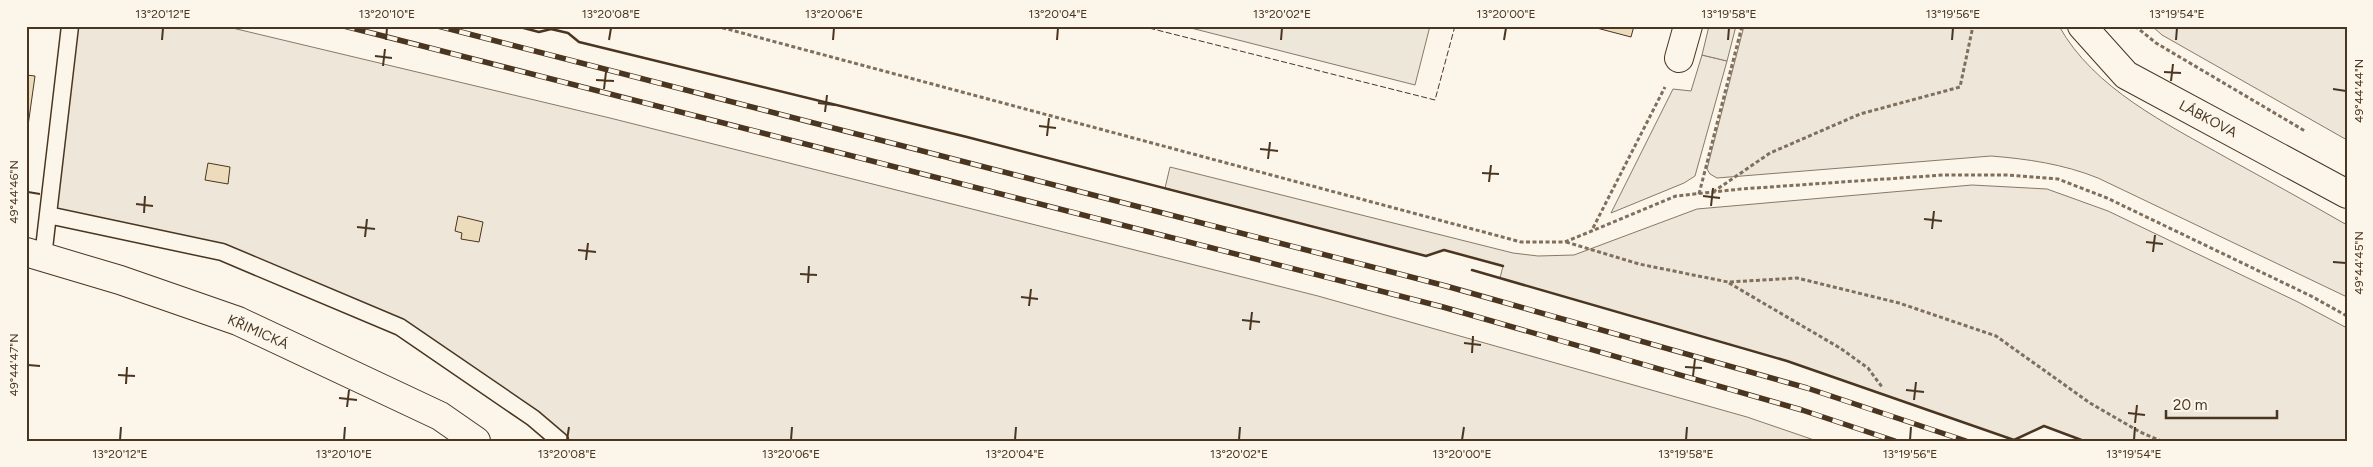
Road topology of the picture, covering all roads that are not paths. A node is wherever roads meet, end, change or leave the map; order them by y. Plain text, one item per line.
1 (70, 26) edge
2 (1688, 26) edge
3 (2082, 26) edge
4 (1679, 58) road end
5 (2347, 194) edge
6 (48, 215) junction
7 (35, 255) edge
8 (476, 441) edge
9 (560, 441) edge

1 - 6 lane
2 - 4 main road
3 - 5 main road, LÁBKOVA
6 - 7 lane
6 - 9 lane
7 - 8 main road, KŘIMICKÁ

